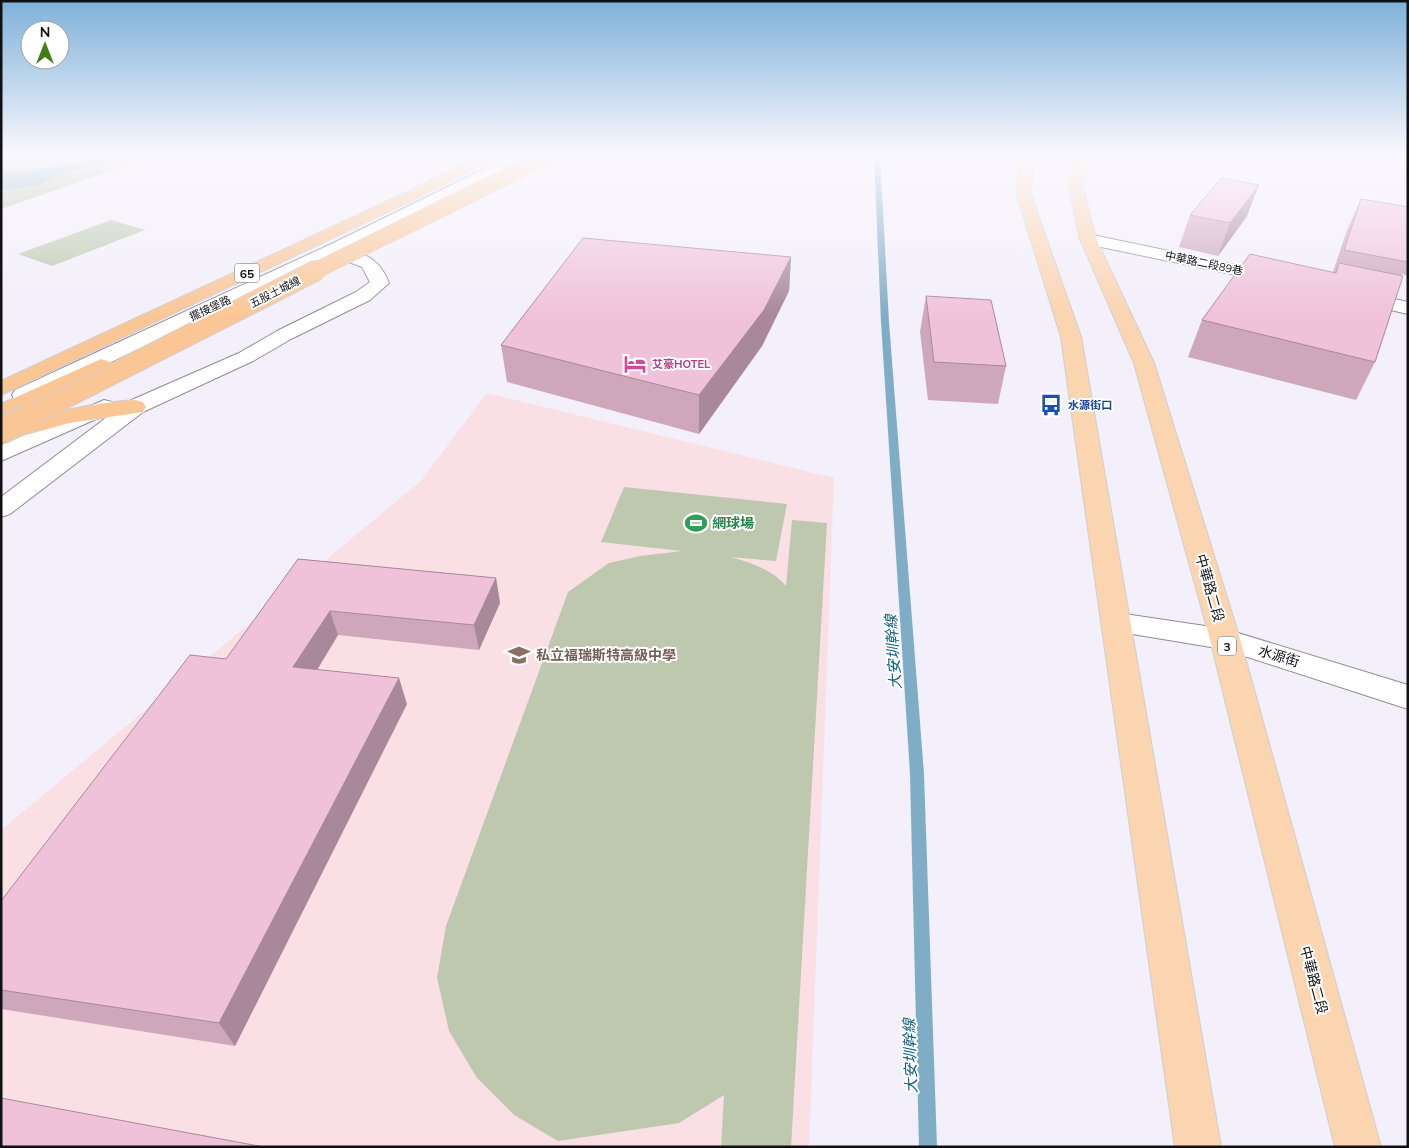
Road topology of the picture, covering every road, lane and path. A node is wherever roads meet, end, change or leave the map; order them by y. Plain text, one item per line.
1 (385, 209) edge
2 (418, 209) edge
3 (423, 209) edge
4 (435, 209) edge
5 (1028, 209) edge
6 (1081, 209) edge
7 (1088, 238) junction
8 (329, 258) junction
9 (1289, 281) edge
10 (1344, 293) edge
11 (1408, 308) edge
12 (284, 335) junction
13 (101, 365) junction
14 (1, 389) edge
15 (1, 405) edge
16 (134, 407) junction
17 (101, 408) junction
18 (1, 413) edge
19 (1, 433) edge
20 (1, 454) edge
21 (1, 509) edge
22 (1118, 624) junction
23 (1225, 639) junction
24 (1408, 698) edge
25 (1198, 1147) edge
26 (1358, 1147) edge

1 - 14 highway, 65
2 - 13 highway
3 - 8 street, 擺接堡路
4 - 8 highway, 五股土城線 / 65, bridge
5 - 22 main road
6 - 7 main road, 中華路二段 / 3
7 - 9 street, 中華路二段89巷
7 - 23 main road, 中華路二段 / 3
8 - 12 street
8 - 15 street, 擺接堡路
8 - 18 highway, bridge
8 - 19 highway, 五股土城線 / 65, bridge
10 - 11 street
12 - 16 street
12 - 17 street
13 - 18 highway
13 - 19 highway, bridge
16 - 17 highway
16 - 21 street
17 - 19 highway
17 - 20 street
22 - 23 street, 水源街
22 - 25 main road
23 - 24 street, 水源街
23 - 26 main road, 中華路二段 / 3

